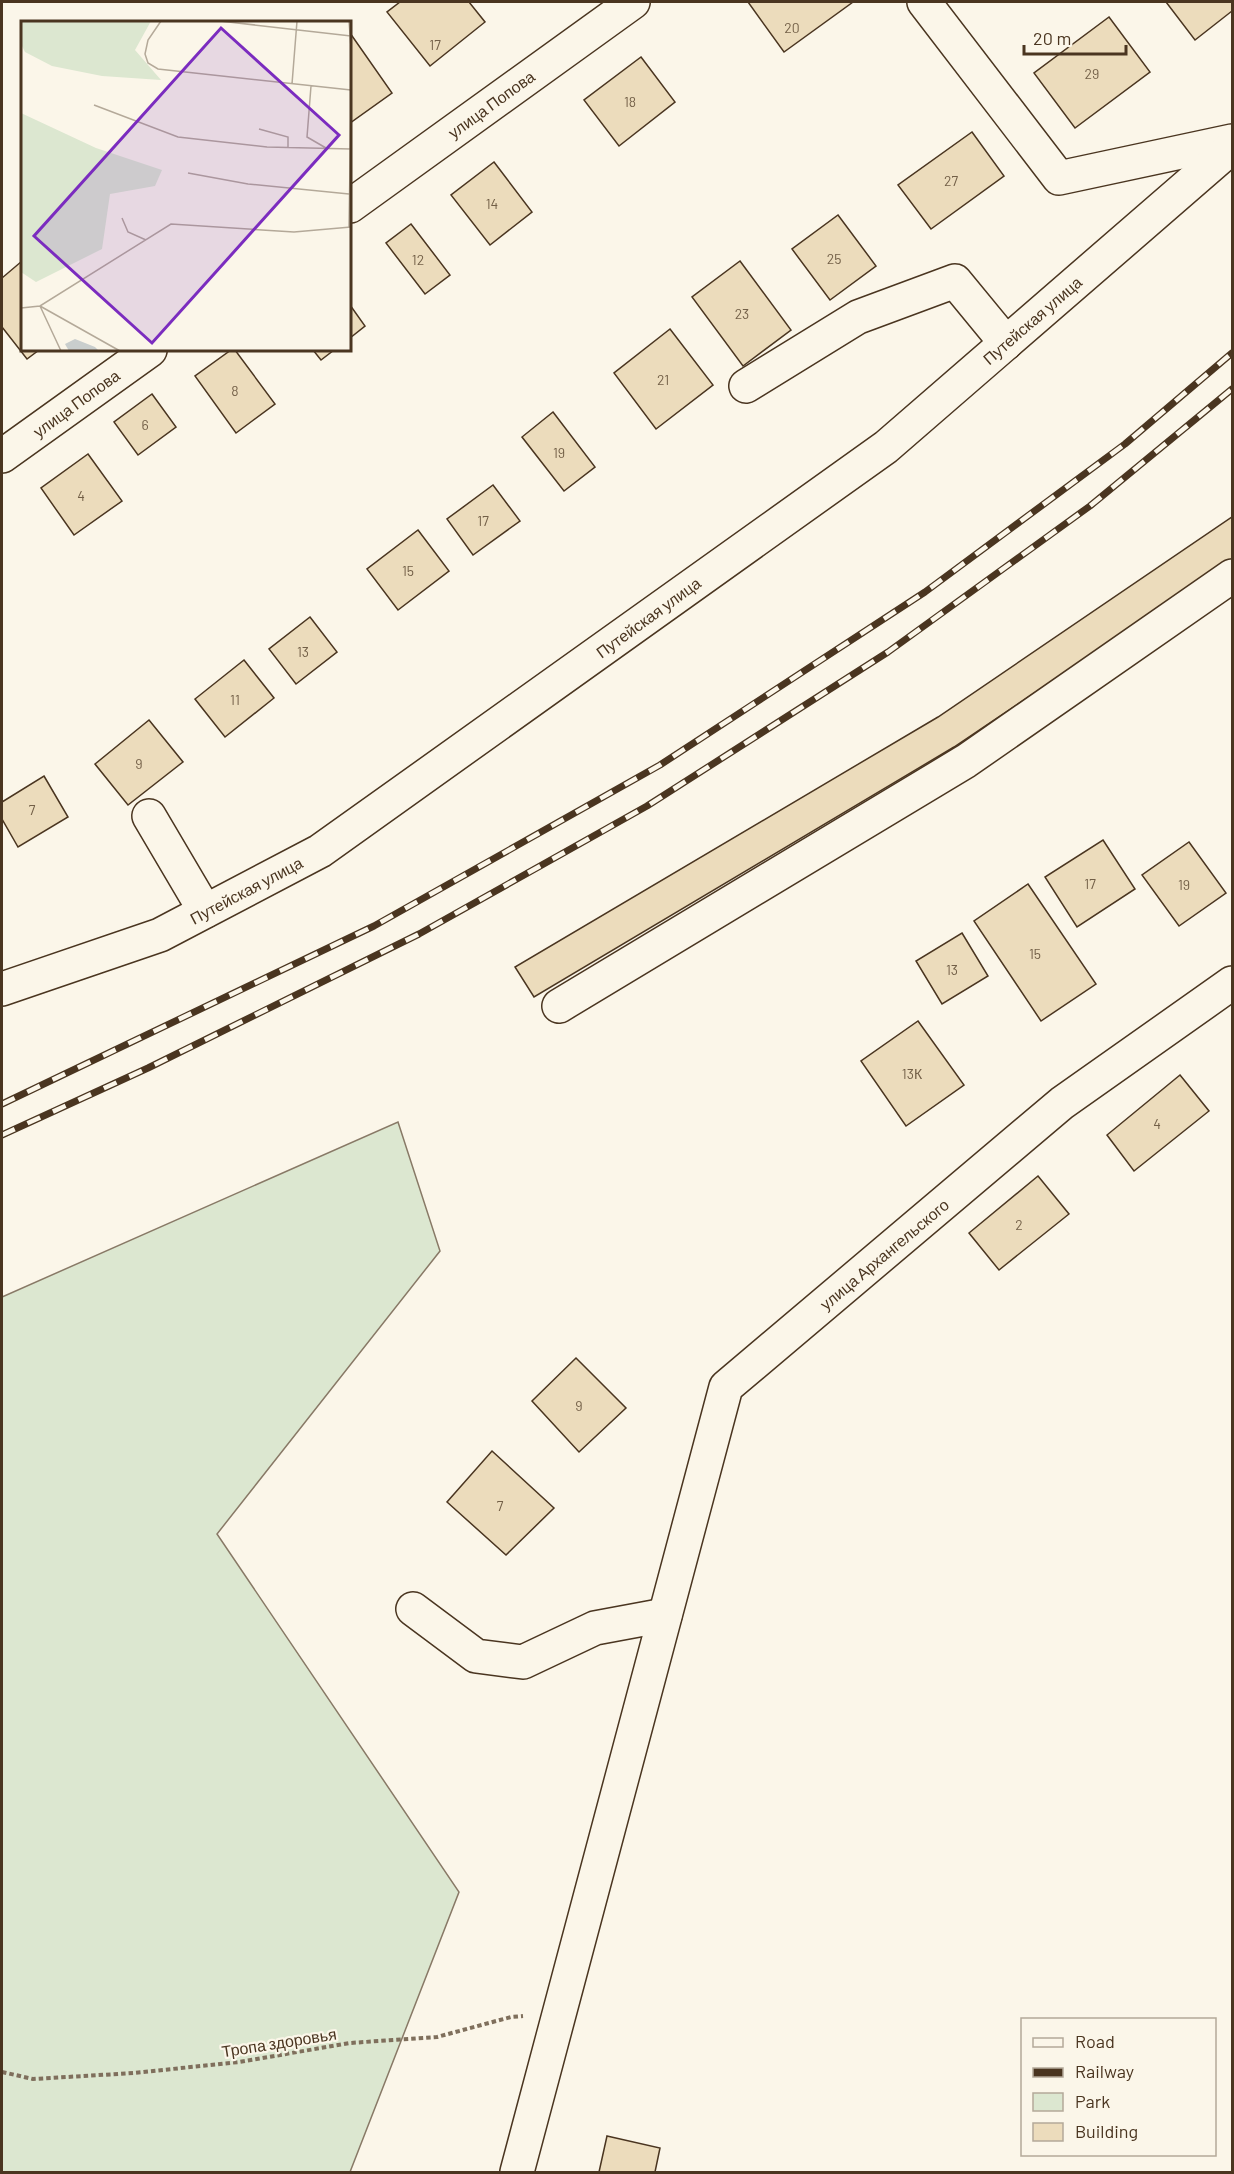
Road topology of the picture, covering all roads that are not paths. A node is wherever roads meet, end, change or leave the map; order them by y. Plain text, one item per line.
1 (633, 2) edge
2 (924, 2) edge
3 (1233, 141) edge
4 (1233, 147) edge
5 (351, 205) edge
6 (1006, 343) junction
7 (149, 351) edge
8 (746, 386) dead end
9 (2, 456) edge
10 (1233, 576) edge
11 (148, 816) dead end
12 (205, 911) junction
13 (1233, 983) edge
14 (2, 989) edge
15 (559, 1006) dead end
16 (413, 1609) dead end
17 (665, 1615) junction
18 (517, 2172) edge

1 - 5 street, улица Попова
2 - 3 street
4 - 6 street, Путейская улица
6 - 8 street
6 - 12 street, Путейская улица
7 - 9 street, улица Попова
10 - 15 street
11 - 12 street
12 - 14 street, Путейская улица
13 - 17 street, улица Архангельского
16 - 17 street
17 - 18 street, улица Архангельского

